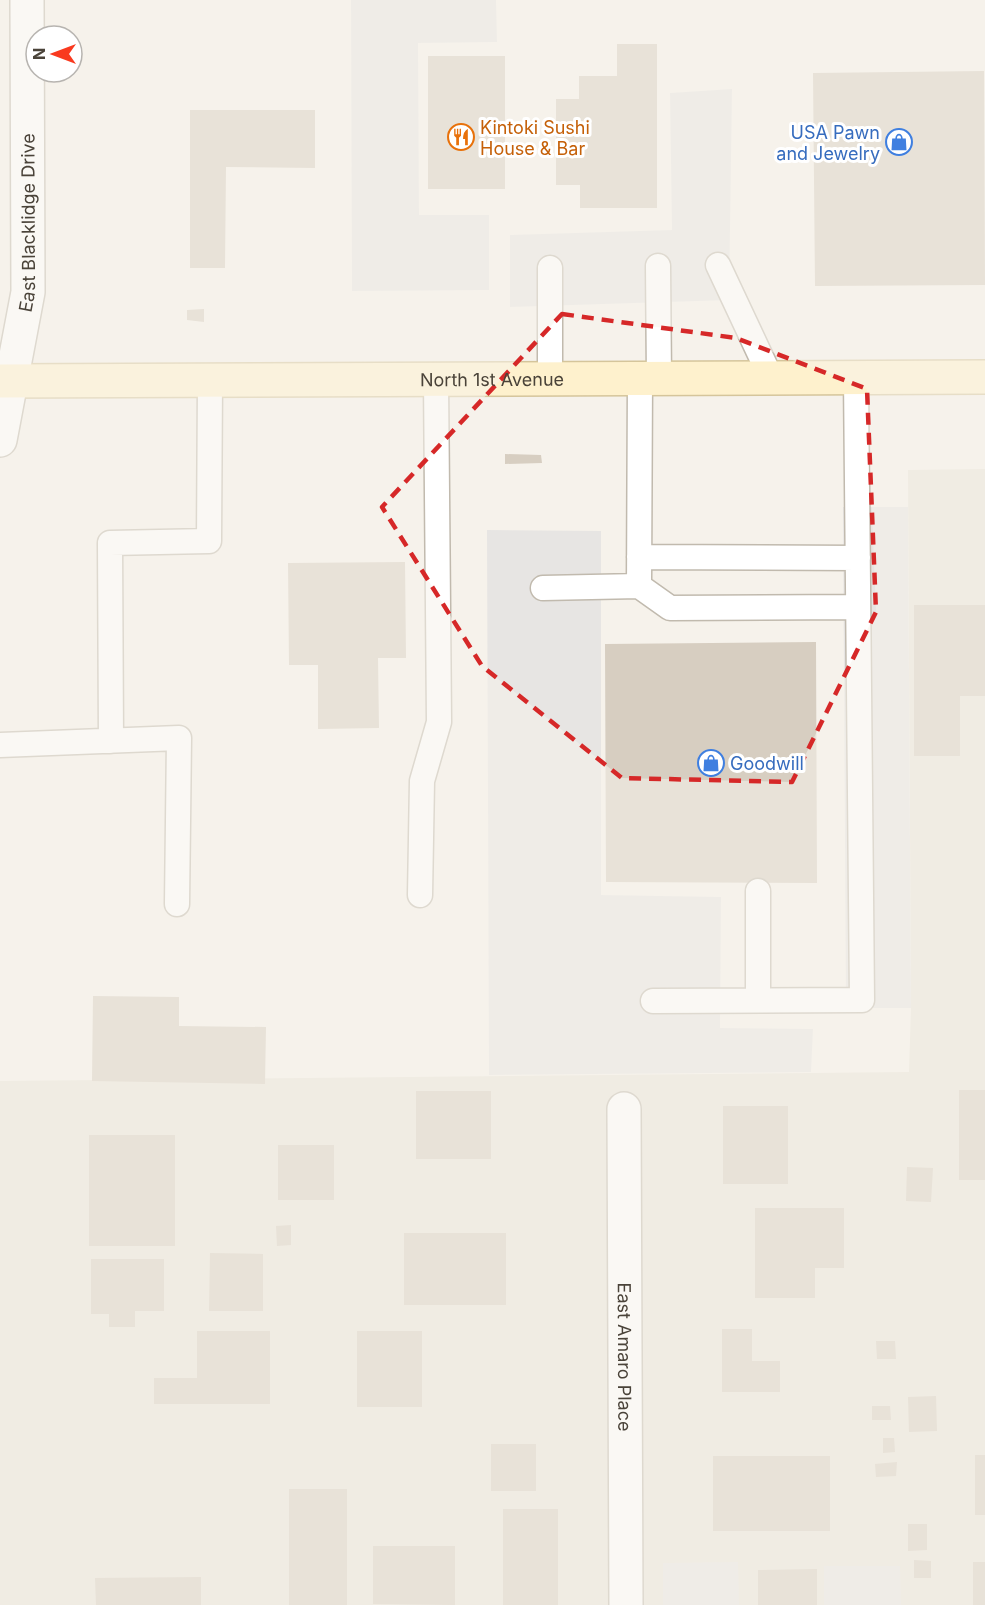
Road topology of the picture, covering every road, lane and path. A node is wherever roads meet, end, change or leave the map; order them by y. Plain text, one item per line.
1 (27, 0) edge
2 (717, 265) dead end
3 (658, 266) dead end
4 (550, 268) dead end
5 (985, 377) edge
6 (771, 378) junction
7 (856, 378) junction
8 (550, 379) junction
9 (649, 379) junction
10 (436, 380) junction
11 (5, 381) edge
12 (210, 381) junction
13 (0, 440) edge
14 (639, 557) junction
15 (858, 558) junction
16 (639, 586) junction
17 (543, 588) dead end
18 (858, 607) junction
19 (111, 741) junction
20 (0, 745) edge
21 (758, 891) dead end
22 (420, 895) dead end
23 (177, 904) dead end
24 (758, 999) junction
25 (653, 1001) dead end
26 (624, 1109) dead end
27 (626, 1605) edge

1 - 11 street, East Blacklidge Drive
2 - 6 lane
3 - 9 lane
4 - 8 lane
5 - 7 main road, North 1st Avenue
6 - 7 main road, North 1st Avenue
6 - 9 main road, North 1st Avenue
7 - 15 lane
8 - 9 main road, North 1st Avenue
8 - 10 main road, North 1st Avenue
9 - 14 lane
10 - 12 main road, North 1st Avenue
10 - 22 lane
11 - 12 main road, North 1st Avenue
11 - 13 street, East Blacklidge Drive
12 - 19 lane
14 - 15 lane
14 - 16 lane
15 - 18 lane
16 - 17 lane
16 - 18 lane
18 - 24 lane
19 - 20 lane
19 - 23 lane
21 - 24 lane
24 - 25 lane
26 - 27 street, East Amaro Place

